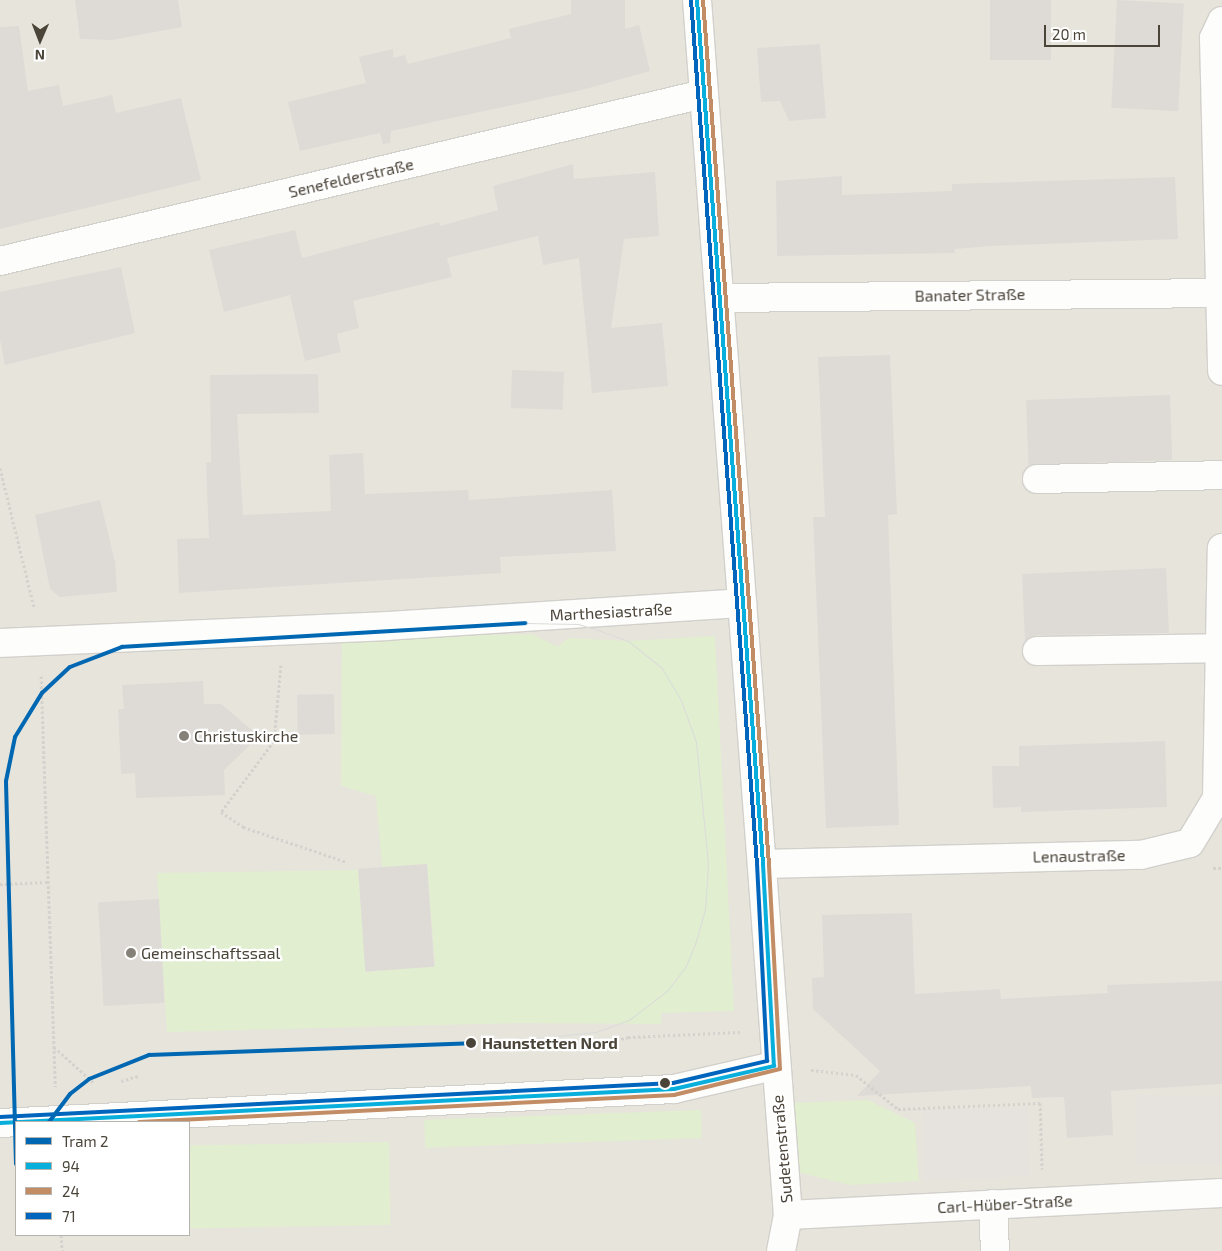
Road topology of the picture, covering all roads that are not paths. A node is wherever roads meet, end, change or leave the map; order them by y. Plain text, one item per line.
1 (697, 0) edge
2 (1222, 21) edge
3 (703, 94) junction
4 (0, 262) edge
5 (1220, 293) junction
6 (720, 298) junction
7 (1222, 371) edge
8 (1222, 475) edge
9 (1038, 479) dead end
10 (1222, 548) edge
11 (742, 603) junction
12 (0, 643) edge
13 (1219, 648) junction
14 (1037, 651) dead end
15 (1220, 747) edge
16 (763, 864) junction
17 (774, 1066) junction
18 (15, 1121) edge
19 (28, 1121) edge
20 (0, 1122) edge
21 (1222, 1193) edge
22 (993, 1204) junction
23 (788, 1215) junction
24 (781, 1251) edge
25 (995, 1251) edge

1 - 3 street, Sudetenstraße
2 - 5 street
3 - 4 street, Senefelderstraße
3 - 6 street, Sudetenstraße
5 - 6 street, Banater Straße
5 - 7 street
6 - 11 street, Sudetenstraße
8 - 9 street
10 - 13 street, Lenaustraße
11 - 12 street, Marthesiastraße
11 - 16 street, Sudetenstraße
13 - 14 street
13 - 15 street, Lenaustraße
15 - 16 street, Lenaustraße
16 - 17 street, Sudetenstraße
17 - 19 street
17 - 23 street, Sudetenstraße
18 - 20 street
21 - 22 street, Carl-Hüber-Straße
22 - 23 street, Carl-Hüber-Straße
22 - 25 street
23 - 24 street, Sudetenstraße

